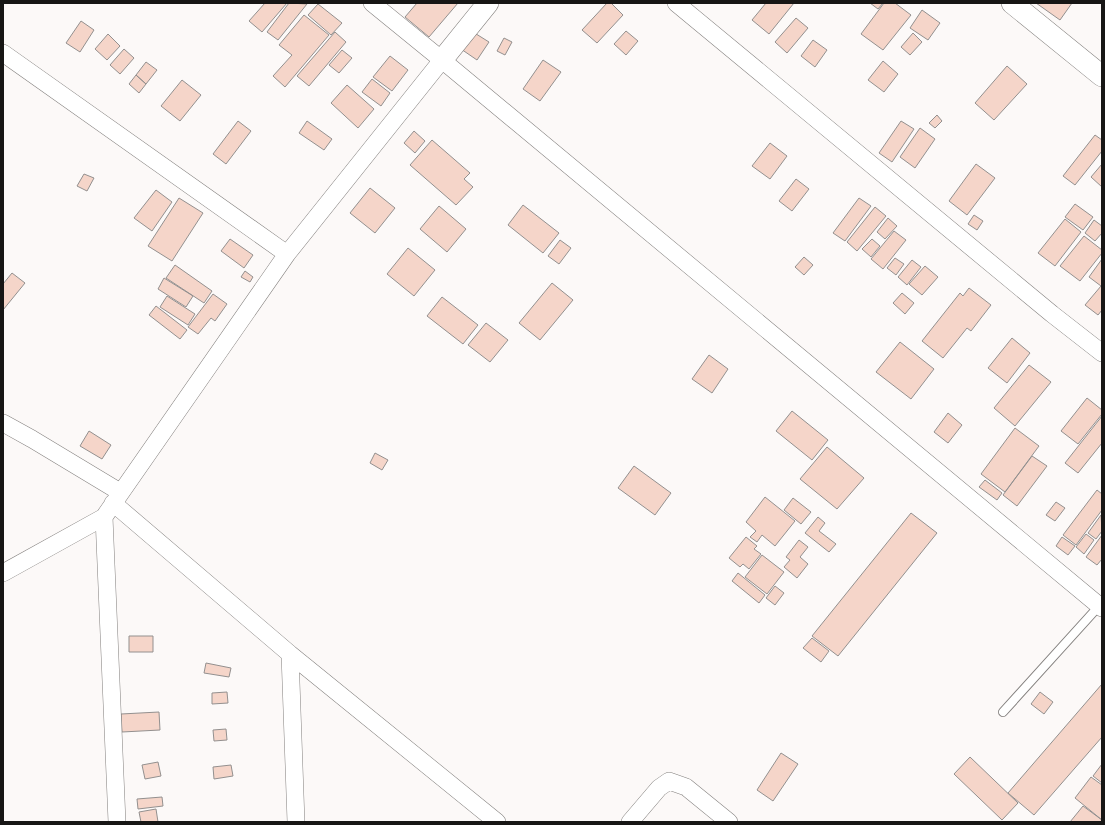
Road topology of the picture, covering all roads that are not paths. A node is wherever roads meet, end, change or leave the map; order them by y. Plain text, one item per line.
1 (372, 3) edge
2 (488, 3) edge
3 (676, 3) edge
4 (1012, 3) edge
5 (3, 53) edge
6 (442, 60) junction
7 (1102, 76) edge
8 (287, 254) junction
9 (1102, 353) edge
10 (3, 423) edge
11 (112, 504) junction
12 (3, 573) edge
13 (1101, 607) edge
14 (290, 654) junction
15 (1003, 712) dead end
16 (117, 822) edge
17 (296, 822) edge
18 (497, 822) edge
19 (630, 822) edge
20 (729, 822) edge

1 - 6 street
2 - 6 street
3 - 9 street
4 - 7 street
5 - 8 street
6 - 8 street
6 - 13 street
8 - 11 street
10 - 11 street
11 - 12 street
11 - 14 street
11 - 16 street
13 - 15 lane
14 - 17 street
14 - 18 street
19 - 20 street

